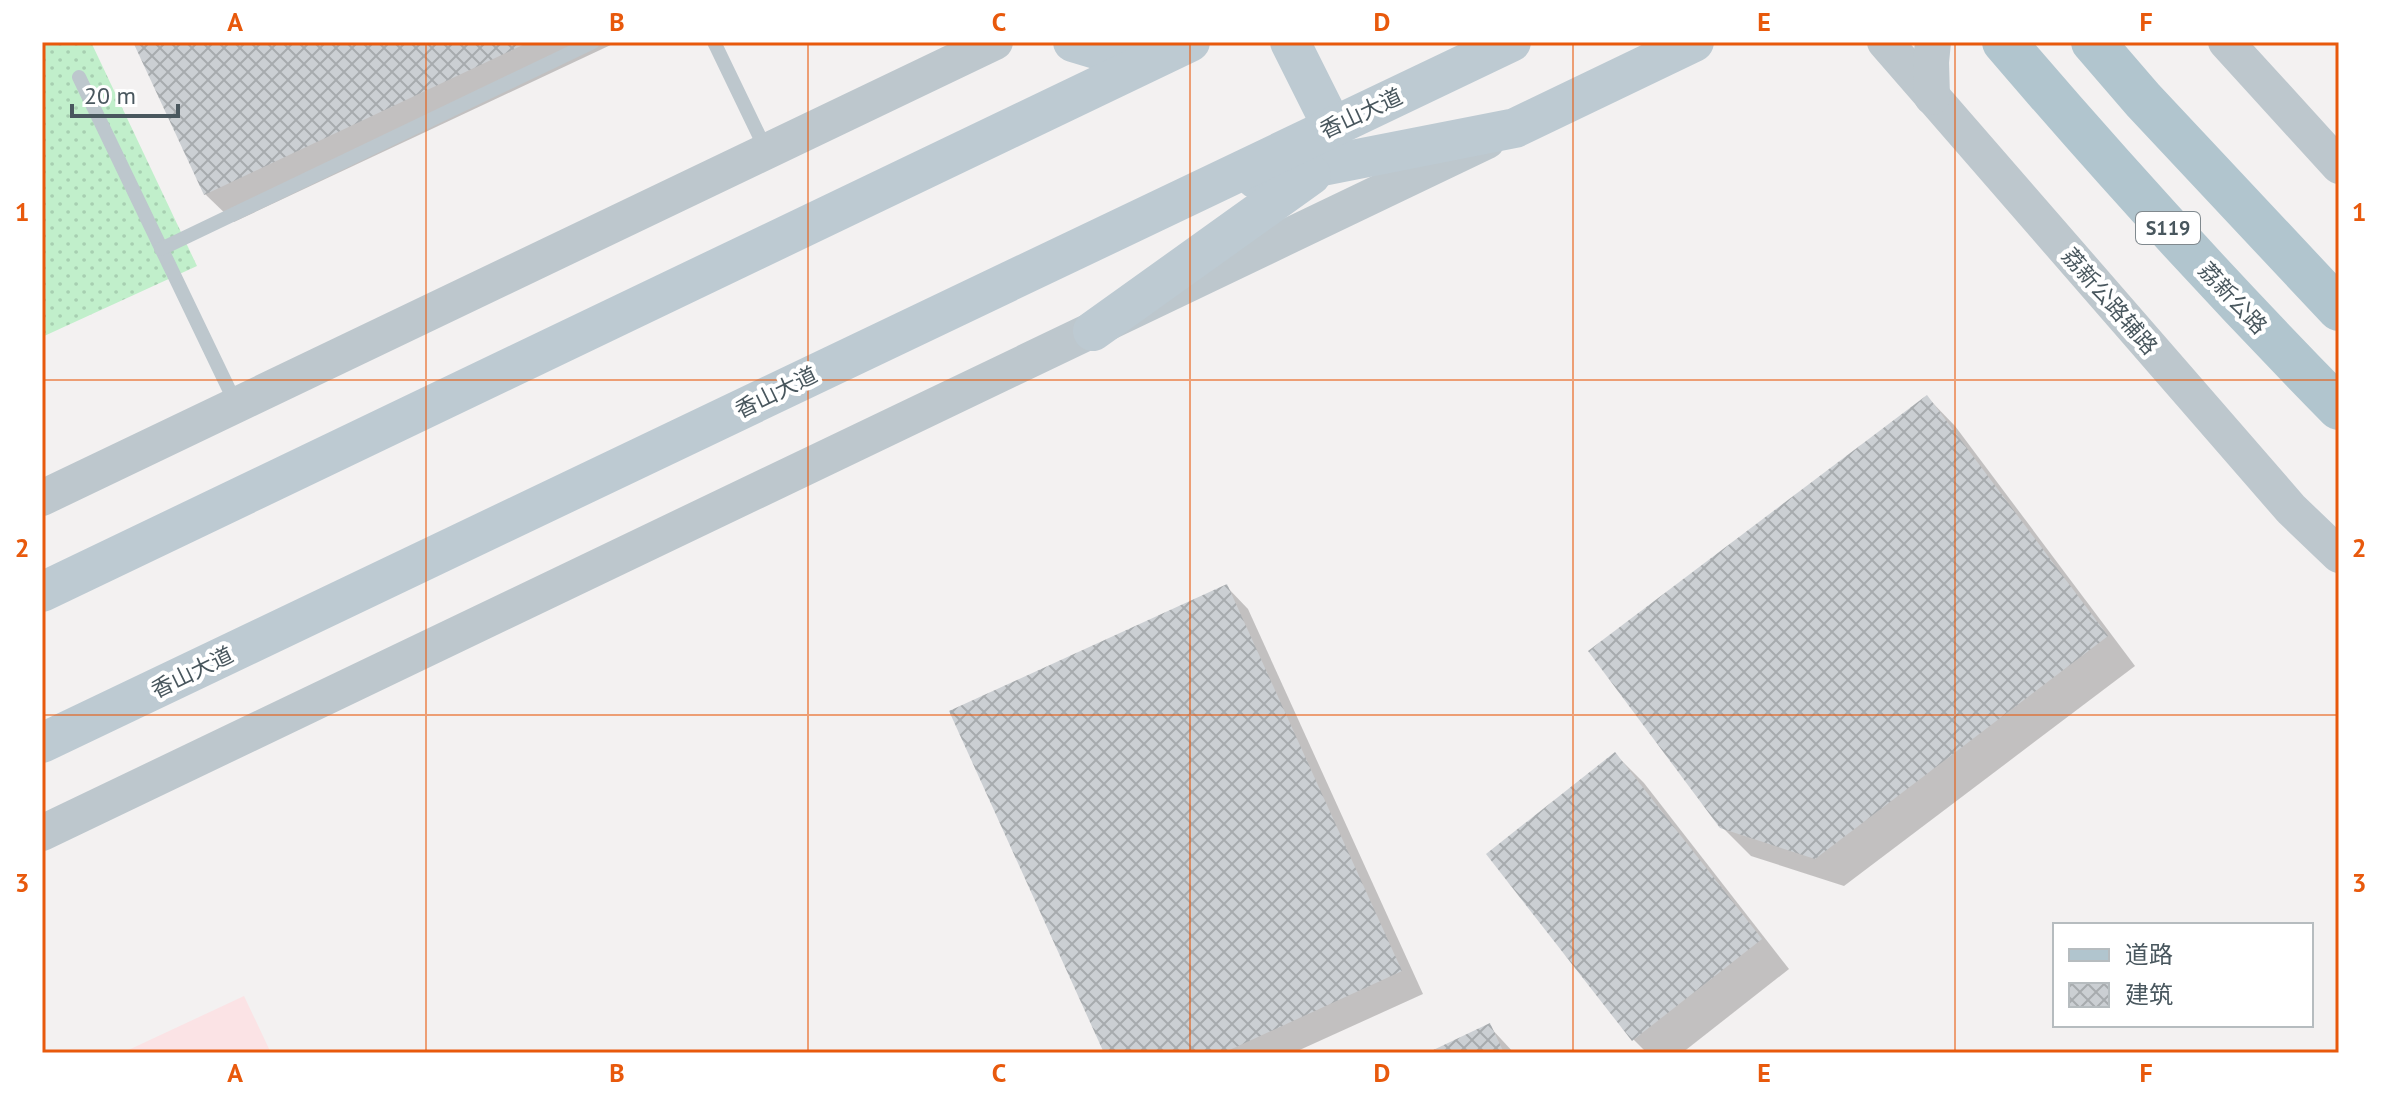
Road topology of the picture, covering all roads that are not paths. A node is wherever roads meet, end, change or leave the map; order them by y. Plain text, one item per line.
1 (593, 42) edge
2 (714, 42) edge
3 (995, 42) edge
4 (1073, 42) edge
5 (1290, 42) edge
6 (1511, 42) edge
7 (1694, 42) edge
8 (1885, 42) edge
9 (1933, 42) edge
10 (2004, 42) edge
11 (2093, 42) edge
12 (2226, 42) edge
13 (1170, 50) edge
14 (1470, 61) junction
15 (79, 77) dead end
16 (1932, 97) junction
17 (1332, 126) junction
18 (1515, 128) junction
19 (767, 152) junction
20 (1323, 166) junction
21 (2339, 166) edge
22 (1197, 191) junction
23 (161, 249) junction
24 (2339, 309) edge
25 (1093, 331) junction
26 (236, 404) junction
27 (2339, 408) edge
28 (42, 498) edge
29 (2339, 555) edge
30 (42, 592) edge
31 (42, 743) edge
32 (42, 833) edge

1 - 23 lane
2 - 19 lane
3 - 19 street
4 - 13 main road
5 - 17 main road
6 - 14 main road, 香山大道
7 - 18 main road
8 - 16 street, 荔新公路辅路
9 - 16 street
10 - 27 main road, 荔新公路 / S119
11 - 24 main road
12 - 21 street
13 - 30 main road
14 - 17 main road, 香山大道
14 - 20 main road
15 - 23 lane
16 - 29 street, 荔新公路辅路
17 - 22 main road, 香山大道
18 - 20 main road
18 - 25 street
19 - 26 street
20 - 22 main road
20 - 25 main road
22 - 31 main road, 香山大道
23 - 26 lane
25 - 32 street
26 - 28 street

